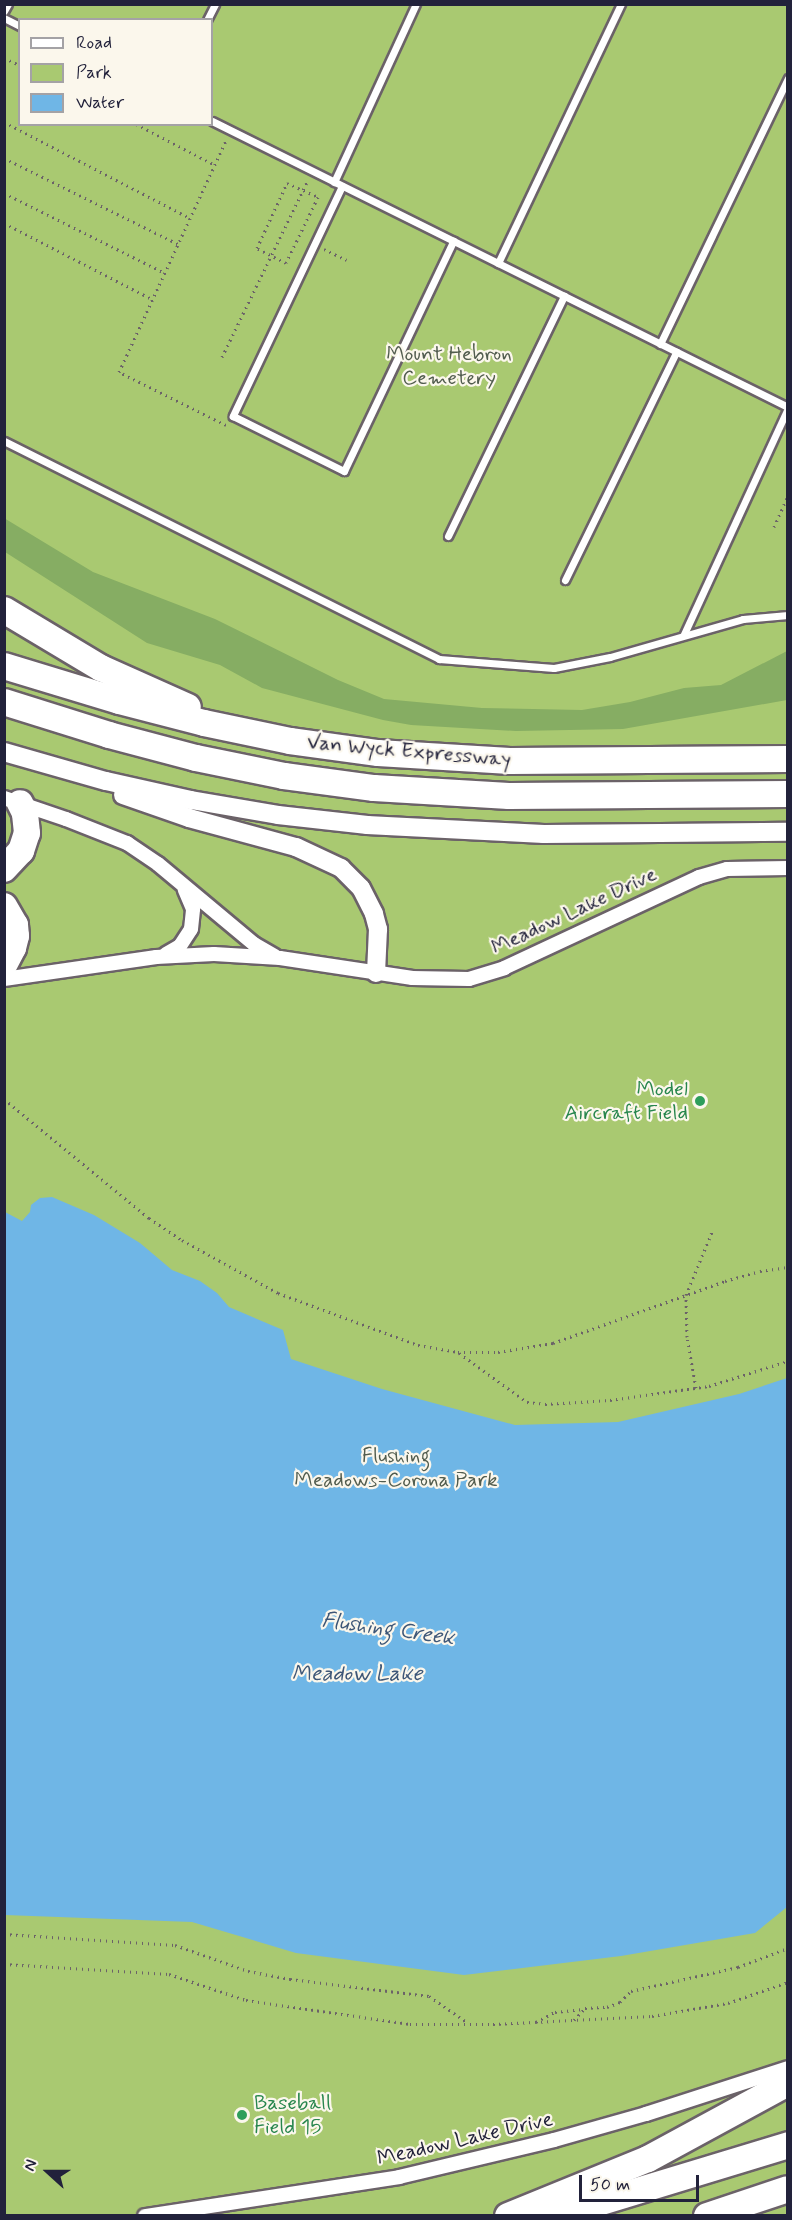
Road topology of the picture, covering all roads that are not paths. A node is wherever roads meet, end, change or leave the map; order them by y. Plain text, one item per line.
1 (8, 4) edge
2 (215, 4) edge
3 (416, 4) edge
4 (621, 4) edge
5 (4, 11) edge
6 (4, 18) edge
7 (208, 18) edge
8 (18, 25) edge
9 (788, 78) edge
10 (213, 121) edge
11 (334, 182) junction
12 (342, 186) junction
13 (453, 241) junction
14 (498, 263) junction
15 (564, 296) junction
16 (660, 344) junction
17 (676, 352) junction
18 (788, 407) edge
19 (4, 441) edge
20 (448, 536) dead end
21 (566, 580) dead end
22 (4, 610) edge
23 (788, 615) edge
24 (684, 634) junction
25 (4, 666) edge
26 (4, 702) edge
27 (246, 732) junction
28 (4, 752) edge
29 (788, 759) edge
30 (63, 770) junction
31 (788, 794) edge
32 (12, 801) edge
33 (788, 832) edge
34 (788, 868) edge
35 (4, 870) edge
36 (178, 882) junction
37 (4, 906) edge
38 (156, 957) junction
39 (280, 958) junction
40 (4, 965) edge
41 (376, 973) junction
42 (4, 980) edge
43 (788, 2068) edge
44 (788, 2083) edge
45 (788, 2145) edge
46 (788, 2189) edge
47 (145, 2216) edge
48 (508, 2216) edge
49 (555, 2216) edge
50 (707, 2216) edge

1 - 5 lane
2 - 7 lane
3 - 11 lane
4 - 14 lane
6 - 8 lane
9 - 16 lane
10 - 11 lane
11 - 12 lane
12 - 13 lane
12 - 13 lane
13 - 14 lane
14 - 15 lane
15 - 16 lane
15 - 20 lane
16 - 17 lane
17 - 18 lane
17 - 21 lane
18 - 24 lane
19 - 24 lane
22 - 27 highway
23 - 24 lane
25 - 27 highway, Van Wyck Expressway
26 - 31 highway, Van Wyck Expressway
27 - 29 highway, Van Wyck Expressway
28 - 30 street
30 - 33 street
30 - 41 street
32 - 35 highway
32 - 36 street
34 - 41 street, Meadow Lake Drive
36 - 38 street
36 - 39 street
37 - 40 highway
38 - 39 street
38 - 42 street
39 - 41 street, Meadow Lake Drive
43 - 47 street, Meadow Lake Drive
44 - 48 highway
45 - 49 highway
46 - 50 highway

